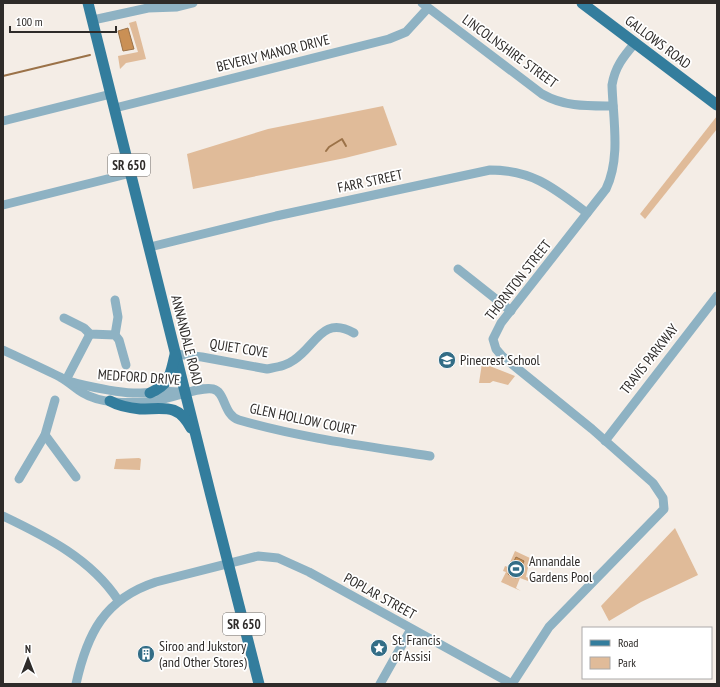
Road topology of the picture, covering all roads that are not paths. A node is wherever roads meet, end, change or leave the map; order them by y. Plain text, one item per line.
1 (88, 3) edge
2 (193, 3) edge
3 (582, 3) edge
4 (425, 5) edge
5 (93, 20) junction
6 (635, 43) junction
7 (111, 94) junction
8 (716, 102) edge
9 (613, 106) junction
10 (115, 108) junction
11 (3, 121) edge
12 (131, 173) junction
13 (3, 205) edge
14 (587, 213) junction
15 (150, 247) junction
16 (458, 269) dead end
17 (717, 296) edge
18 (115, 300) dead end
19 (511, 311) junction
20 (64, 318) dead end
21 (90, 334) junction
22 (354, 334) dead end
23 (115, 335) junction
24 (3, 351) edge
25 (176, 354) junction
26 (126, 365) dead end
27 (66, 380) junction
28 (150, 393) junction
29 (186, 393) junction
30 (55, 400) dead end
31 (110, 401) junction
32 (45, 435) junction
33 (198, 440) junction
34 (605, 441) junction
35 (430, 456) dead end
36 (76, 477) dead end
37 (19, 479) dead end
38 (3, 516) edge
39 (228, 563) junction
40 (118, 600) junction
41 (411, 629) junction
42 (76, 684) edge
43 (260, 684) edge
44 (380, 684) edge
45 (512, 684) edge

1 - 5 main road, ANNANDALE ROAD / SR 650
2 - 5 street
3 - 6 main road, GALLOWS ROAD
4 - 9 street, LINCOLNSHIRE STREET
4 - 10 street, BEVERLY MANOR DRIVE
5 - 7 main road, ANNANDALE ROAD / SR 650
6 - 8 main road, GALLOWS ROAD
6 - 9 street, THORNTON STREET
7 - 10 main road, ANNANDALE ROAD / SR 650
7 - 11 street
9 - 14 street, THORNTON STREET
10 - 12 main road, ANNANDALE ROAD / SR 650
12 - 13 street
12 - 15 main road, ANNANDALE ROAD / SR 650
14 - 15 street, FARR STREET
14 - 19 street, THORNTON STREET
15 - 25 main road, ANNANDALE ROAD / SR 650
16 - 19 street
17 - 34 street, TRAVIS PARKWAY
18 - 23 street
19 - 34 street, THORNTON STREET
20 - 21 street
21 - 23 street
21 - 27 street
22 - 25 street, QUIET COVE
23 - 26 street
24 - 27 street, MEDFORD DRIVE
25 - 28 main road
25 - 29 main road, ANNANDALE ROAD / SR 650
27 - 28 street, MEDFORD DRIVE
27 - 31 street, MEDFORD DRIVE
28 - 29 street, MEDFORD DRIVE
29 - 31 street, MEDFORD DRIVE
29 - 33 main road, ANNANDALE ROAD / SR 650
29 - 35 street, GLEN HOLLOW COURT
30 - 32 street
31 - 33 main road
32 - 36 street
32 - 37 street
33 - 39 main road, ANNANDALE ROAD / SR 650
34 - 45 street, THORNTON STREET
38 - 40 street
39 - 40 street, POPLAR STREET
39 - 41 street, POPLAR STREET
39 - 43 main road, ANNANDALE ROAD / SR 650
40 - 42 street
41 - 44 street
41 - 45 street, POPLAR STREET

